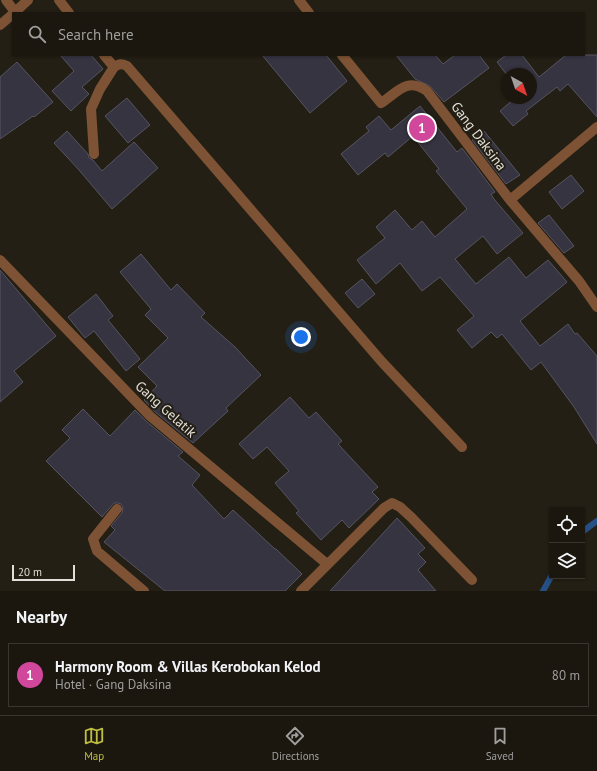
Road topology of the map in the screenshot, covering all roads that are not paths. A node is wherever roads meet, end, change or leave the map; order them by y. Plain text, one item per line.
1 (6, 0) edge
2 (28, 0) edge
3 (59, 0) edge
4 (299, 0) edge
5 (13, 12) edge
6 (15, 12) edge
7 (68, 12) edge
8 (308, 12) edge
9 (12, 15) edge
10 (0, 25) edge
11 (105, 56) edge
12 (343, 56) edge
13 (114, 67) junction
14 (595, 132) edge
15 (94, 154) dead end
16 (510, 200) junction
17 (0, 260) edge
18 (597, 307) edge
19 (462, 447) dead end
20 (117, 509) dead end
21 (327, 564) junction
22 (472, 580) dead end
23 (144, 591) edge
24 (301, 591) edge

1 - 5 street
2 - 6 street
3 - 7 street
4 - 8 street
9 - 10 street
11 - 13 street
12 - 16 street, Gang Daksina
13 - 15 street
13 - 19 street
14 - 16 street
16 - 18 street
17 - 21 street, Gang Gelatik
20 - 23 street
21 - 22 street
21 - 24 street

